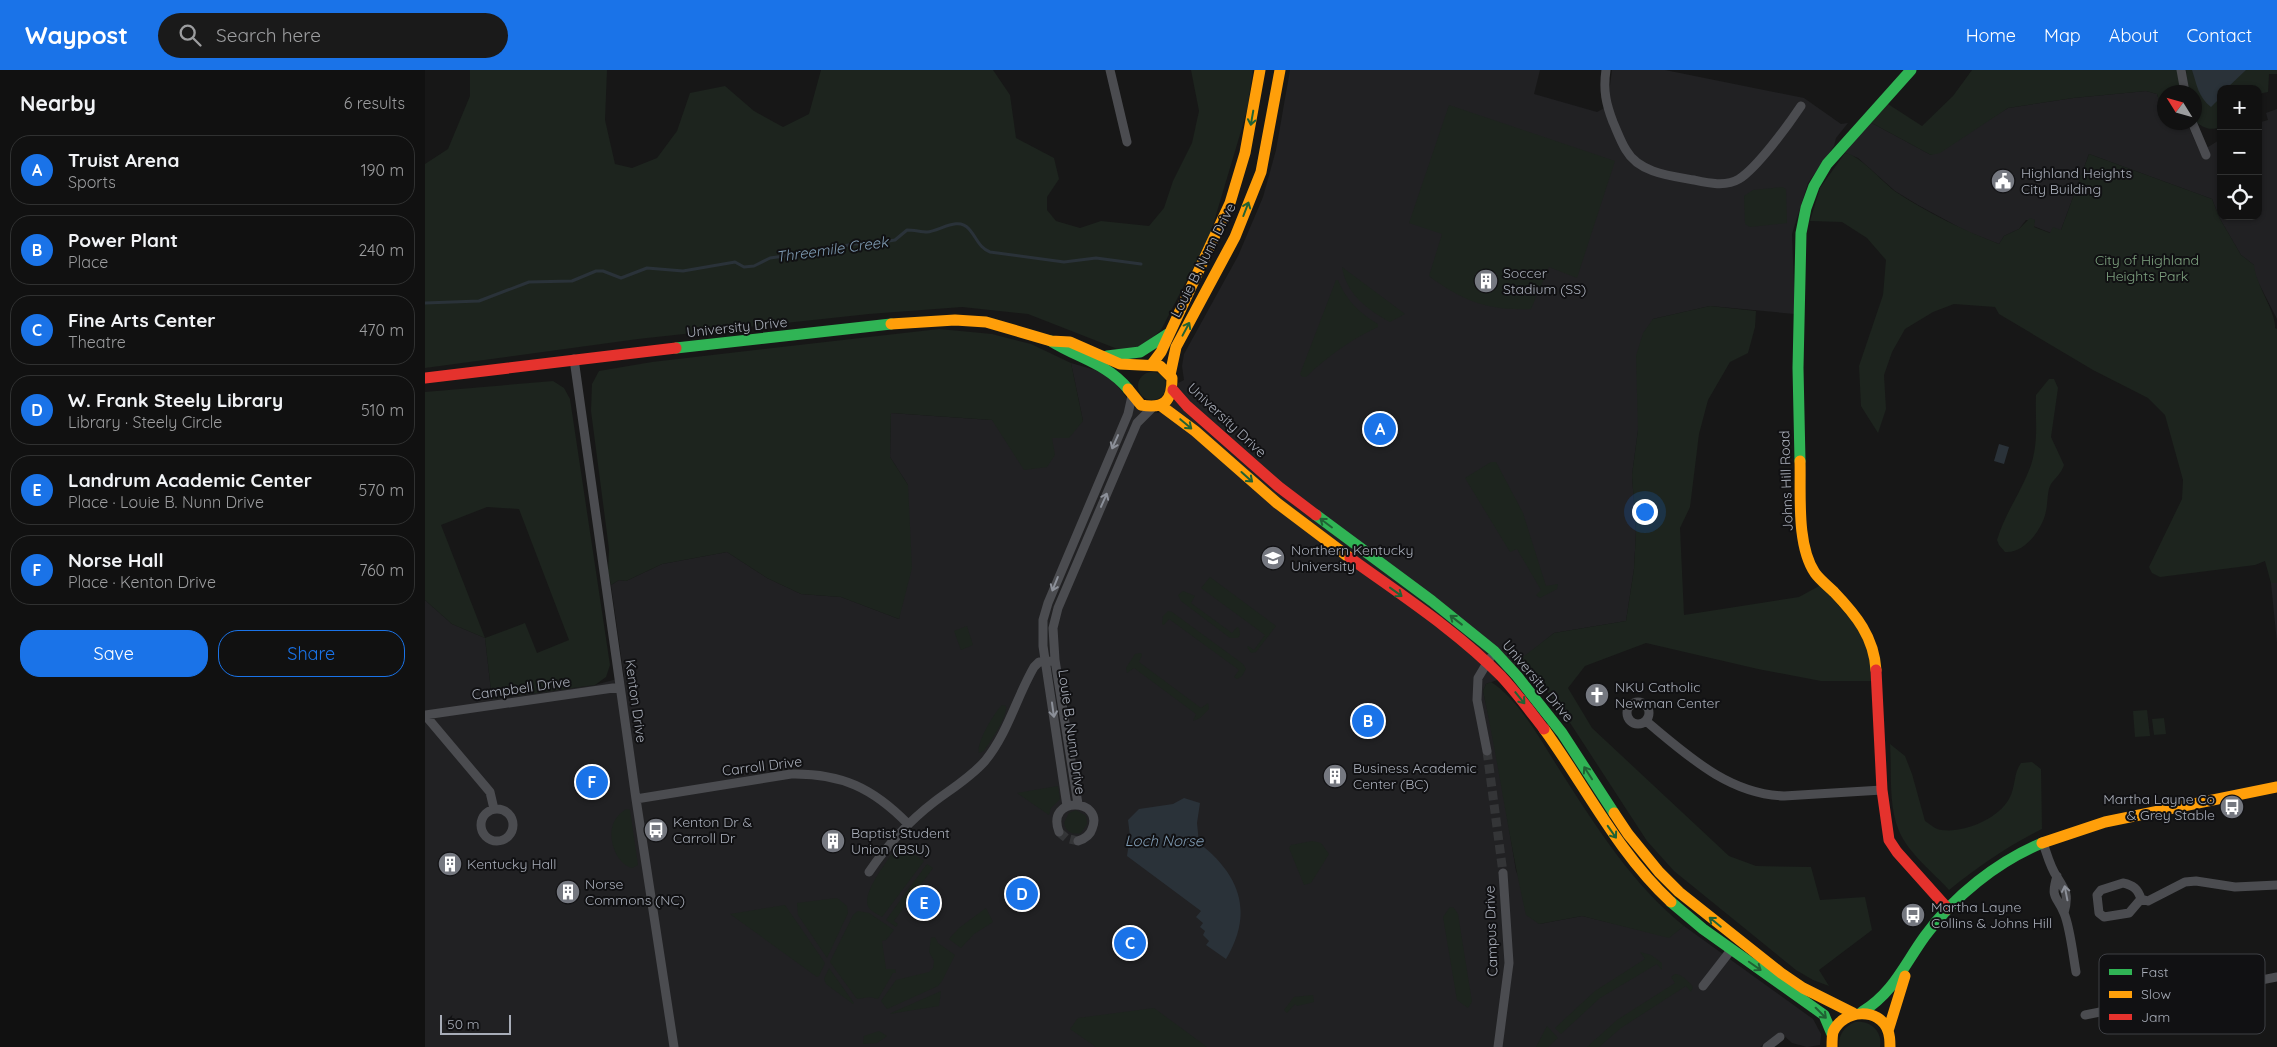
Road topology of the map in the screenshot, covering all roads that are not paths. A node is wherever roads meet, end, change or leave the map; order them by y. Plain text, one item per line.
1 (1110, 70) edge
2 (1260, 70) edge
3 (1280, 70) edge
4 (1606, 70) edge
5 (1911, 70) edge
6 (2181, 70) edge
7 (2184, 85) edge
8 (1801, 106) dead end
9 (2195, 130) edge
10 (1127, 142) dead end
11 (2206, 155) dead end
12 (1170, 333) junction
13 (1051, 341) junction
14 (1102, 356) junction
15 (574, 359) junction
16 (1149, 364) junction
17 (1170, 375) junction
18 (425, 378) edge
19 (1173, 390) junction
20 (1131, 393) junction
21 (1157, 406) junction
22 (1494, 651) junction
23 (1051, 661) junction
24 (1487, 662) junction
25 (620, 687) junction
26 (425, 715) edge
27 (1646, 721) dead end
28 (1487, 751) tunnel mouth
29 (2277, 787) edge
30 (1881, 790) junction
31 (636, 799) junction
32 (1078, 804) junction
33 (1067, 806) junction
34 (493, 809) dead end
35 (908, 824) junction
36 (1059, 832) dead end
37 (1077, 841) dead end
38 (2043, 843) junction
39 (869, 872) dead end
40 (1503, 873) tunnel mouth
41 (2277, 885) edge
42 (2141, 899) junction
43 (1948, 909) junction
44 (1731, 950) junction
45 (1910, 959) junction
46 (2076, 972) dead end
47 (1703, 986) dead end
48 (2099, 1011) edge
49 (1858, 1012) junction
50 (2085, 1014) dead end
51 (1888, 1031) junction
52 (1832, 1034) junction
53 (1780, 1037) dead end
54 (674, 1047) edge
55 (1498, 1047) edge
56 (1767, 1047) edge
57 (1832, 1047) edge
58 (1890, 1047) edge

1 - 10 street
2 -> 12 street, Louie B. Nunn Drive
17 -> 3 street, Louie B. Nunn Drive
4 - 8 street
5 - 30 street, Johns Hill Road
6 - 7 street
9 - 11 street
12 - 14 street
12 - 16 street, Louie B. Nunn Drive
13 - 14 street, University Drive
13 - 15 street, University Drive
13 - 20 street, University Drive
14 - 16 street, University Drive
15 - 18 street, University Drive
15 - 25 street, Kenton Drive
16 - 17 street, University Drive
16 - 20 street
17 - 19 street, University Drive
19 - 21 street, University Drive
22 -> 19 street, University Drive
20 - 21 street, University Drive
20 -> 23 street, Louie B. Nunn Drive
23 -> 21 street, Louie B. Nunn Drive
21 -> 24 street, University Drive
22 - 24 street
49 -> 22 street, University Drive
23 - 32 street, Louie B. Nunn Drive
23 -> 33 street, Louie B. Nunn Drive
23 - 35 street, Louie B. Nunn Drive
24 - 28 street
24 -> 44 street, University Drive
25 - 26 street, Campbell Drive
25 - 31 street, Kenton Drive
26 - 34 street, Campbell Drive
27 - 30 street
29 - 38 street
30 - 43 street, Johns Hill Road
31 - 35 street, Carroll Drive
31 - 54 street, Kenton Drive
32 - 33 street
32 - 37 street
33 - 36 street
35 - 39 street, Louie B. Nunn Drive
38 - 43 street
38 - 46 street
40 - 55 street, Campus Drive
41 - 42 street
42 - 42 street
43 - 45 street
44 - 47 street
44 -> 52 street, University Drive
45 - 49 street
45 - 51 street
48 - 50 street
49 - 51 street, University Drive
49 - 52 street
51 - 58 street
52 - 57 street
53 - 56 street

